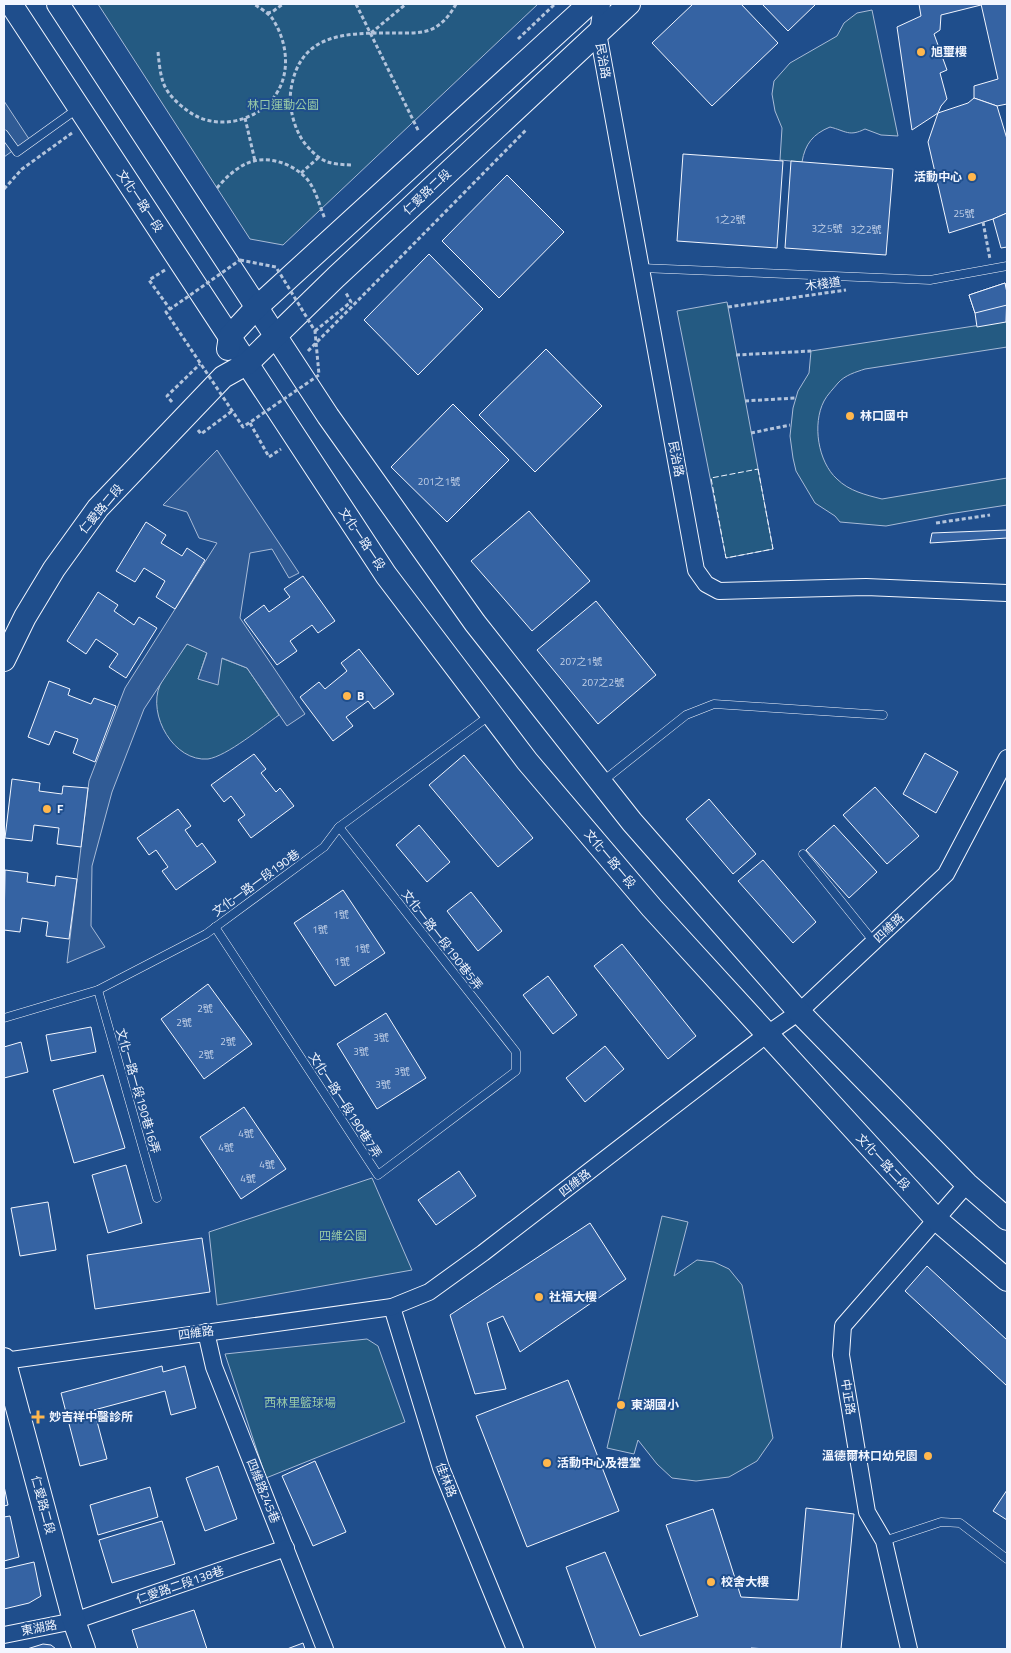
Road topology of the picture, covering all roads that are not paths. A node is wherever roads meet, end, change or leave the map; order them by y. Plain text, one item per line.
1 (11, 4) edge
2 (58, 4) edge
3 (629, 4) edge
4 (589, 5) edge
5 (598, 33) junction
6 (83, 115) junction
7 (4, 134) edge
8 (1007, 266) edge
9 (640, 268) junction
10 (256, 308) junction
11 (230, 336) junction
12 (275, 337) junction
13 (248, 363) junction
14 (223, 377) junction
15 (1007, 593) edge
16 (4, 660) edge
17 (491, 715) junction
18 (883, 715) dead end
19 (1007, 758) edge
20 (601, 782) junction
21 (339, 827) junction
22 (803, 854) dead end
23 (215, 927) junction
24 (874, 942) junction
25 (98, 990) junction
26 (800, 1012) junction
27 (4, 1018) edge
28 (766, 1035) junction
29 (516, 1071) joint
30 (967, 1184) junction
31 (157, 1198) dead end
32 (936, 1219) junction
33 (1007, 1219) edge
34 (1007, 1280) edge
35 (392, 1307) junction
36 (206, 1332) junction
37 (4, 1360) edge
38 (884, 1541) junction
39 (286, 1548) junction
40 (1007, 1559) edge
41 (74, 1621) junction
42 (4, 1635) edge
43 (84, 1649) edge
44 (325, 1649) edge
45 (515, 1649) edge
46 (908, 1649) edge

1 - 6 main road, 文化一路一段
2 - 10 main road
3 - 5 main road, 仁愛路二段
4 - 5 street
4 - 10 main road
5 - 9 street, 民治路
5 - 12 main road, 仁愛路二段
6 - 7 lane
6 - 11 main road, 文化一路一段
8 - 9 lane
9 - 15 street, 民治路
10 - 11 main road
10 - 12 main road
11 - 13 main road, 文化一路一段
11 - 14 main road
12 - 13 main road, 仁愛路二段
12 - 20 main road
13 - 14 main road, 仁愛路二段
13 - 17 main road, 文化一路一段
14 - 16 main road, 仁愛路二段
17 - 21 lane, 文化一路一段190巷
17 - 28 main road, 文化一路一段
18 - 20 lane
19 - 24 street, 四維路
20 - 26 main road
21 - 23 lane, 文化一路一段190巷
21 - 29 lane, 文化一路一段190巷5弄
22 - 24 lane
23 - 25 lane, 文化一路一段190巷
23 - 29 lane, 文化一路一段190巷7弄
24 - 26 street, 四維路
25 - 27 lane, 文化一路一段190巷
25 - 31 lane, 文化一路一段190巷16弄
26 - 28 street, 四維路
26 - 30 main road
28 - 32 main road, 文化一路二段
28 - 35 street, 四維路
30 - 32 street, 中正路
30 - 33 main road
32 - 34 main road, 文化一路二段
32 - 38 street, 中正路
35 - 36 street, 四維路
35 - 45 street, 佳林路
36 - 37 street, 四維路
36 - 39 street, 四維路245巷
37 - 41 main road, 仁愛路二段
38 - 40 lane
38 - 46 street, 中正路
39 - 41 street, 仁愛路二段138巷
39 - 44 street, 四維路245巷
41 - 42 street, 東湖路
41 - 43 main road, 仁愛路二段

